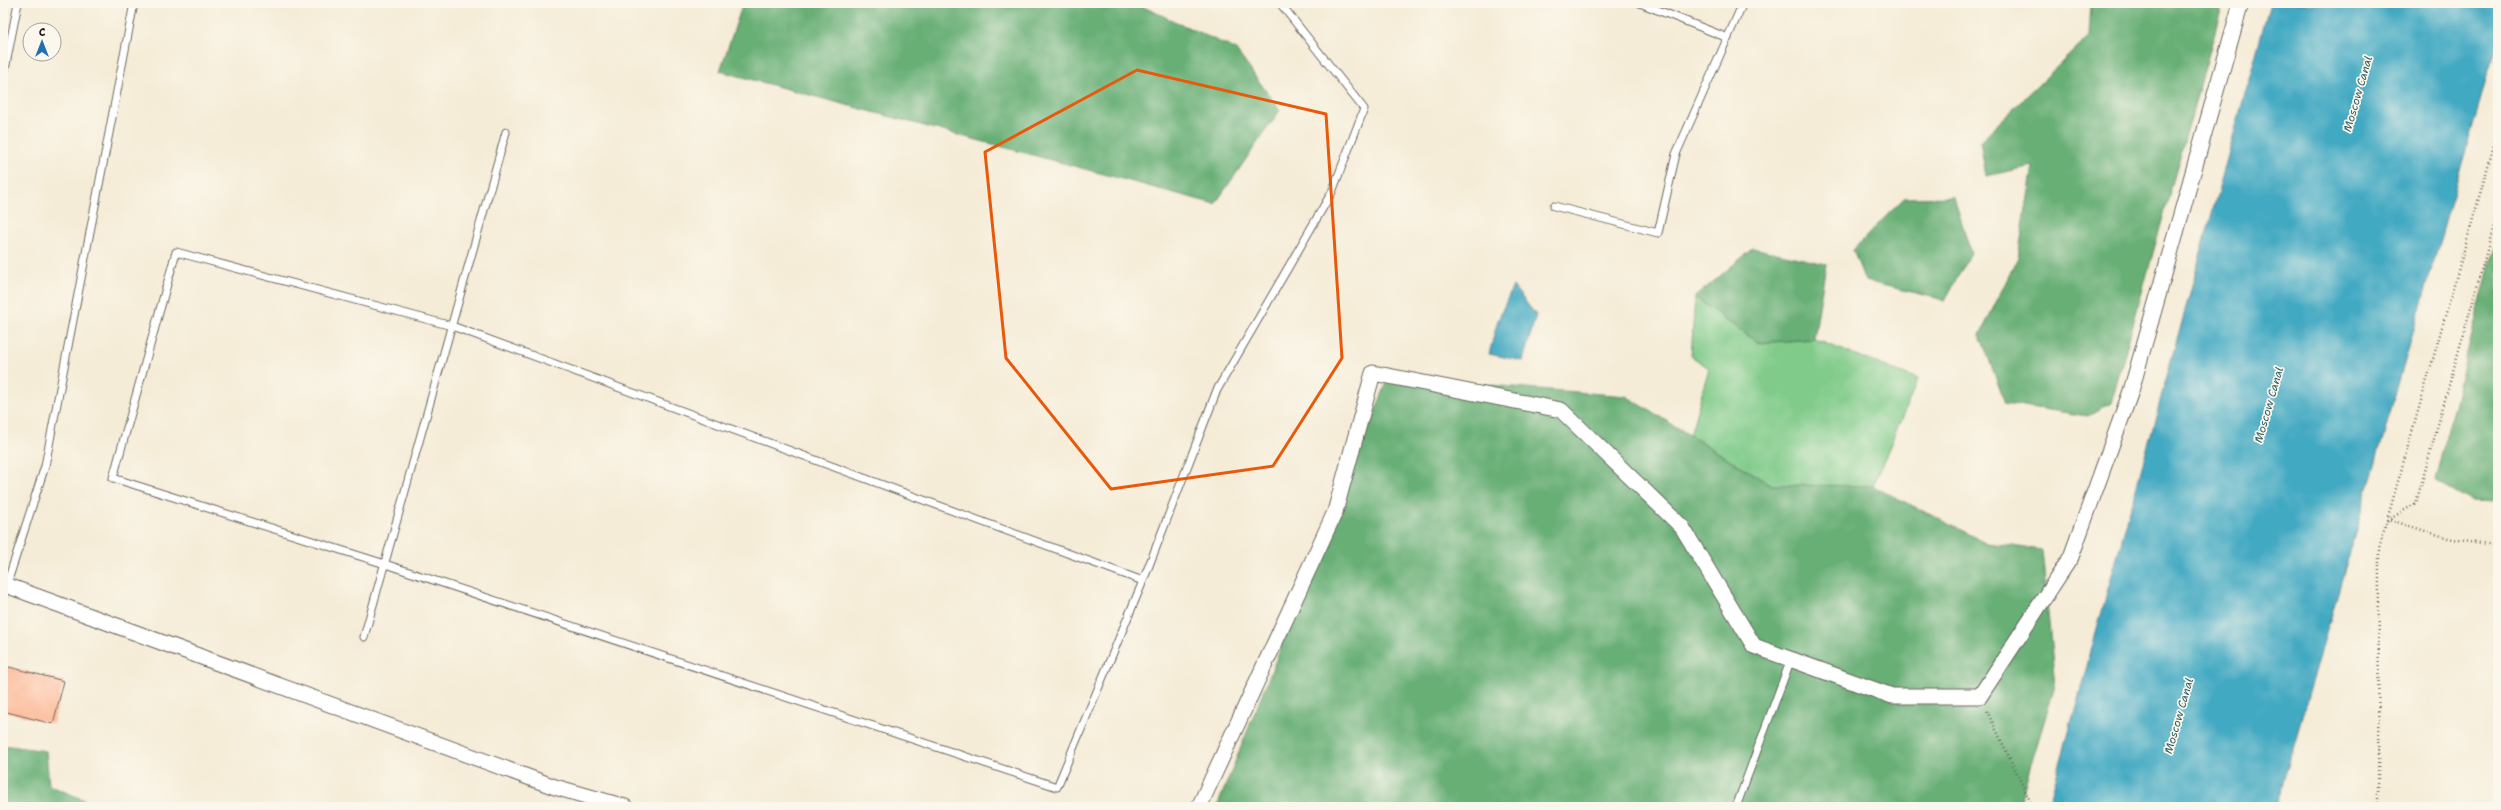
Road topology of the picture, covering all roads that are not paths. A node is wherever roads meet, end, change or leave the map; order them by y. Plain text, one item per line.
1 (18, 3) edge
2 (134, 3) edge
3 (1280, 3) edge
4 (1640, 3) edge
5 (1743, 3) edge
6 (2241, 3) edge
7 (1728, 38) junction
8 (4, 64) edge
9 (3, 78) edge
10 (506, 132) dead end
11 (1554, 206) dead end
12 (452, 326) junction
13 (385, 564) junction
14 (1143, 582) junction
15 (4, 588) edge
16 (364, 637) dead end
17 (1790, 659) junction
18 (626, 807) edge
19 (1199, 807) edge
20 (1736, 807) edge

1 - 8 lane
2 - 15 lane
3 - 14 lane
4 - 7 lane
5 - 7 lane
6 - 17 street
7 - 11 lane
8 - 9 lane
10 - 12 lane
12 - 13 lane
12 - 13 lane
12 - 14 lane
13 - 14 lane
13 - 16 lane
15 - 18 street
17 - 19 street
17 - 20 lane

